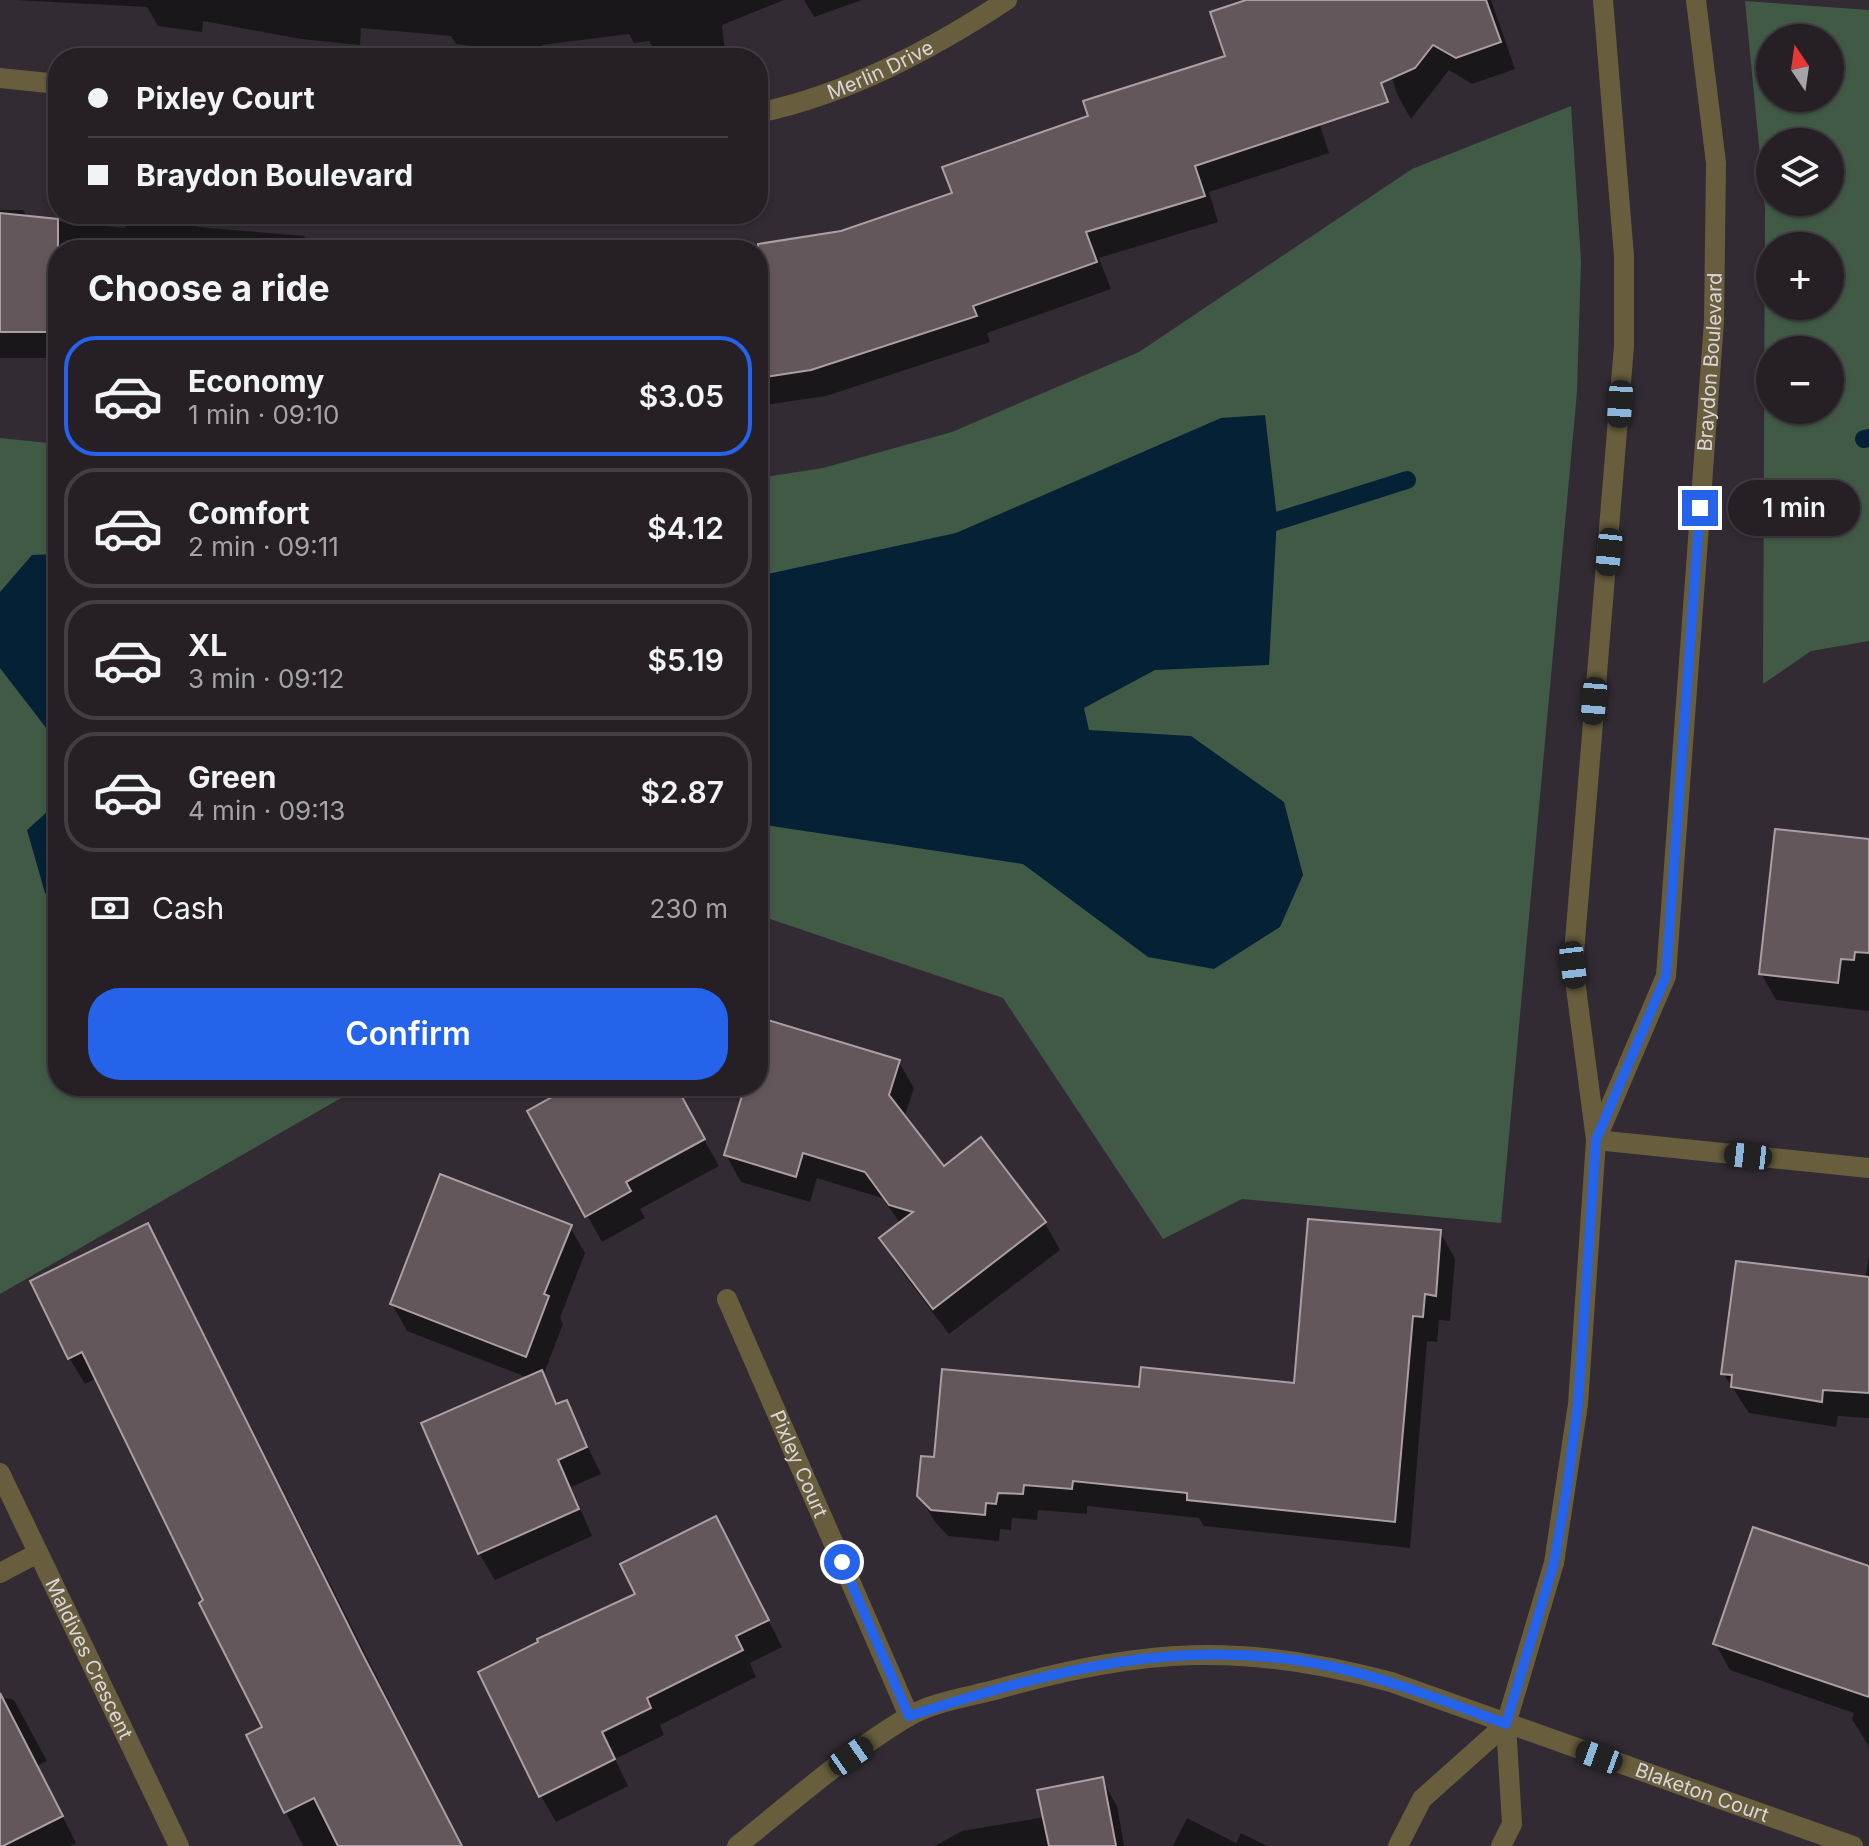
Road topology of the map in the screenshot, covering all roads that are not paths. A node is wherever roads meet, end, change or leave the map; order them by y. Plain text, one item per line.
1 (1603, 0) edge
2 (1696, 0) edge
3 (996, 3) edge
4 (0, 78) edge
5 (48, 83) edge
6 (768, 110) edge
7 (1596, 1140) junction
8 (1869, 1168) edge
9 (727, 1299) dead end
10 (0, 1473) edge
11 (38, 1553) junction
12 (0, 1573) edge
13 (909, 1716) junction
14 (1506, 1724) junction
15 (179, 1846) edge
16 (737, 1846) edge
17 (1398, 1846) edge
18 (1501, 1846) edge
19 (1853, 1846) edge

1 - 7 street, Braydon Boulevard
2 - 7 street, Braydon Boulevard
3 - 6 street, Merlin Drive
4 - 5 street
7 - 8 street
7 - 14 street, Braydon Boulevard
9 - 13 street, Pixley Court
10 - 11 street, Maldives Crescent
11 - 12 street
11 - 15 street, Maldives Crescent
13 - 14 street, Blaketon Court
13 - 16 street, Blaketon Court
14 - 17 street
14 - 18 street, Braydon Boulevard
14 - 19 street, Blaketon Court

